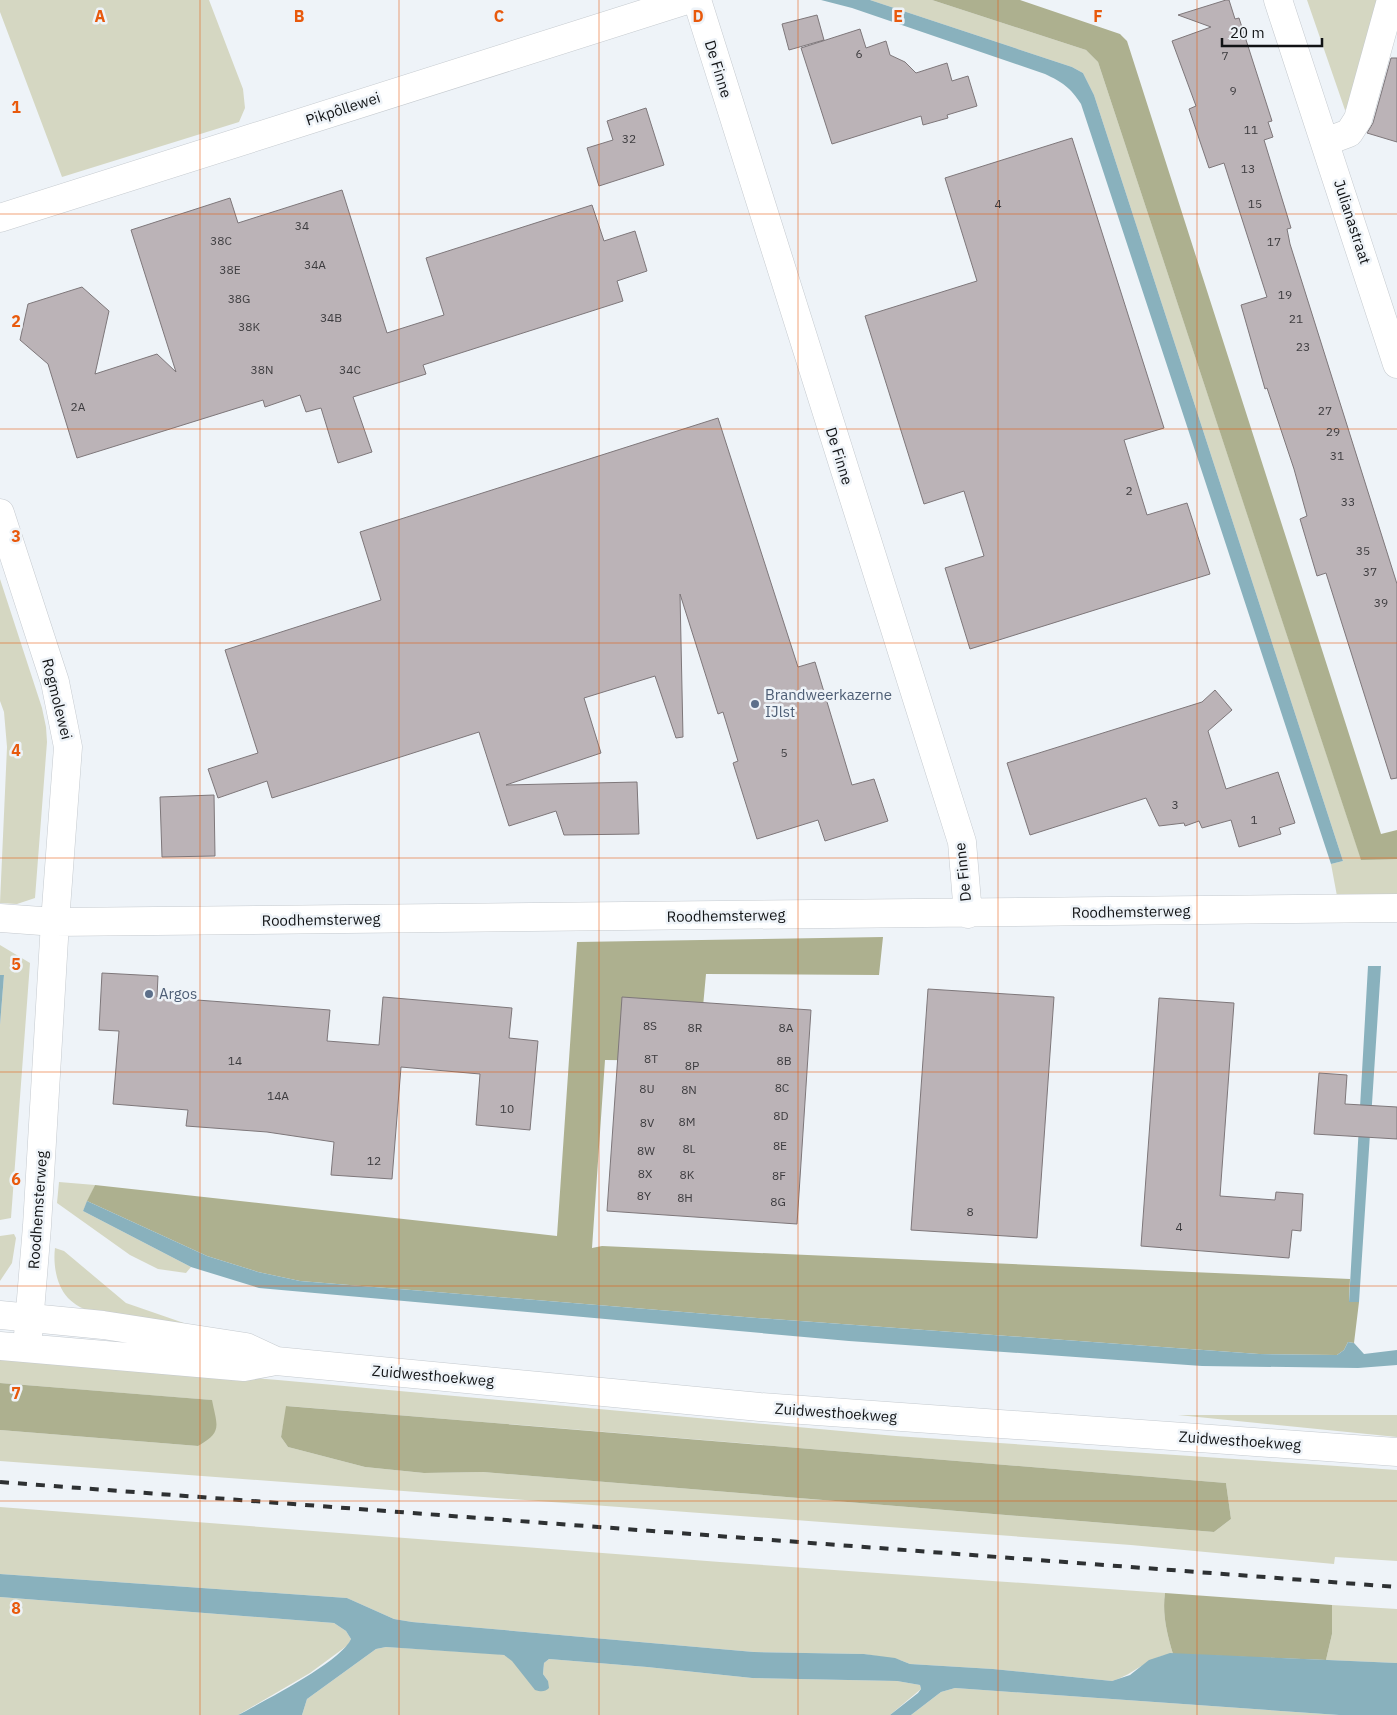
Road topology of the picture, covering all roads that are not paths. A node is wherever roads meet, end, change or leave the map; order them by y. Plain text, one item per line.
1 (687, 0) edge
2 (697, 0) edge
3 (1278, 0) edge
4 (1391, 0) edge
5 (1325, 142) junction
6 (0, 218) edge
7 (1388, 296) edge
8 (1397, 364) edge
9 (0, 513) edge
10 (1397, 908) edge
11 (968, 914) junction
12 (0, 918) edge
13 (55, 922) junction
14 (0, 1315) edge
15 (29, 1317) junction
16 (0, 1346) edge
17 (27, 1348) junction
18 (276, 1361) junction
19 (1397, 1452) edge

1 - 6 street, Pikpôllewei
2 - 11 street, De Finne
3 - 5 street, Julianastraat
4 - 5 street
5 - 7 street, Julianastraat
7 - 8 street, Julianastraat
9 - 13 street, Rogmolewei
10 - 11 street, Roodhemsterweg
11 - 13 street, Roodhemsterweg
12 - 13 street, Roodhemsterweg
13 - 15 street, Roodhemsterweg
14 - 15 street, Zuidwesthoekweg
15 - 17 street, Roodhemsterweg
15 - 18 street, Zuidwesthoekweg
16 - 17 street, Zuidwesthoekweg
17 - 18 street, Zuidwesthoekweg
18 - 19 street, Zuidwesthoekweg

